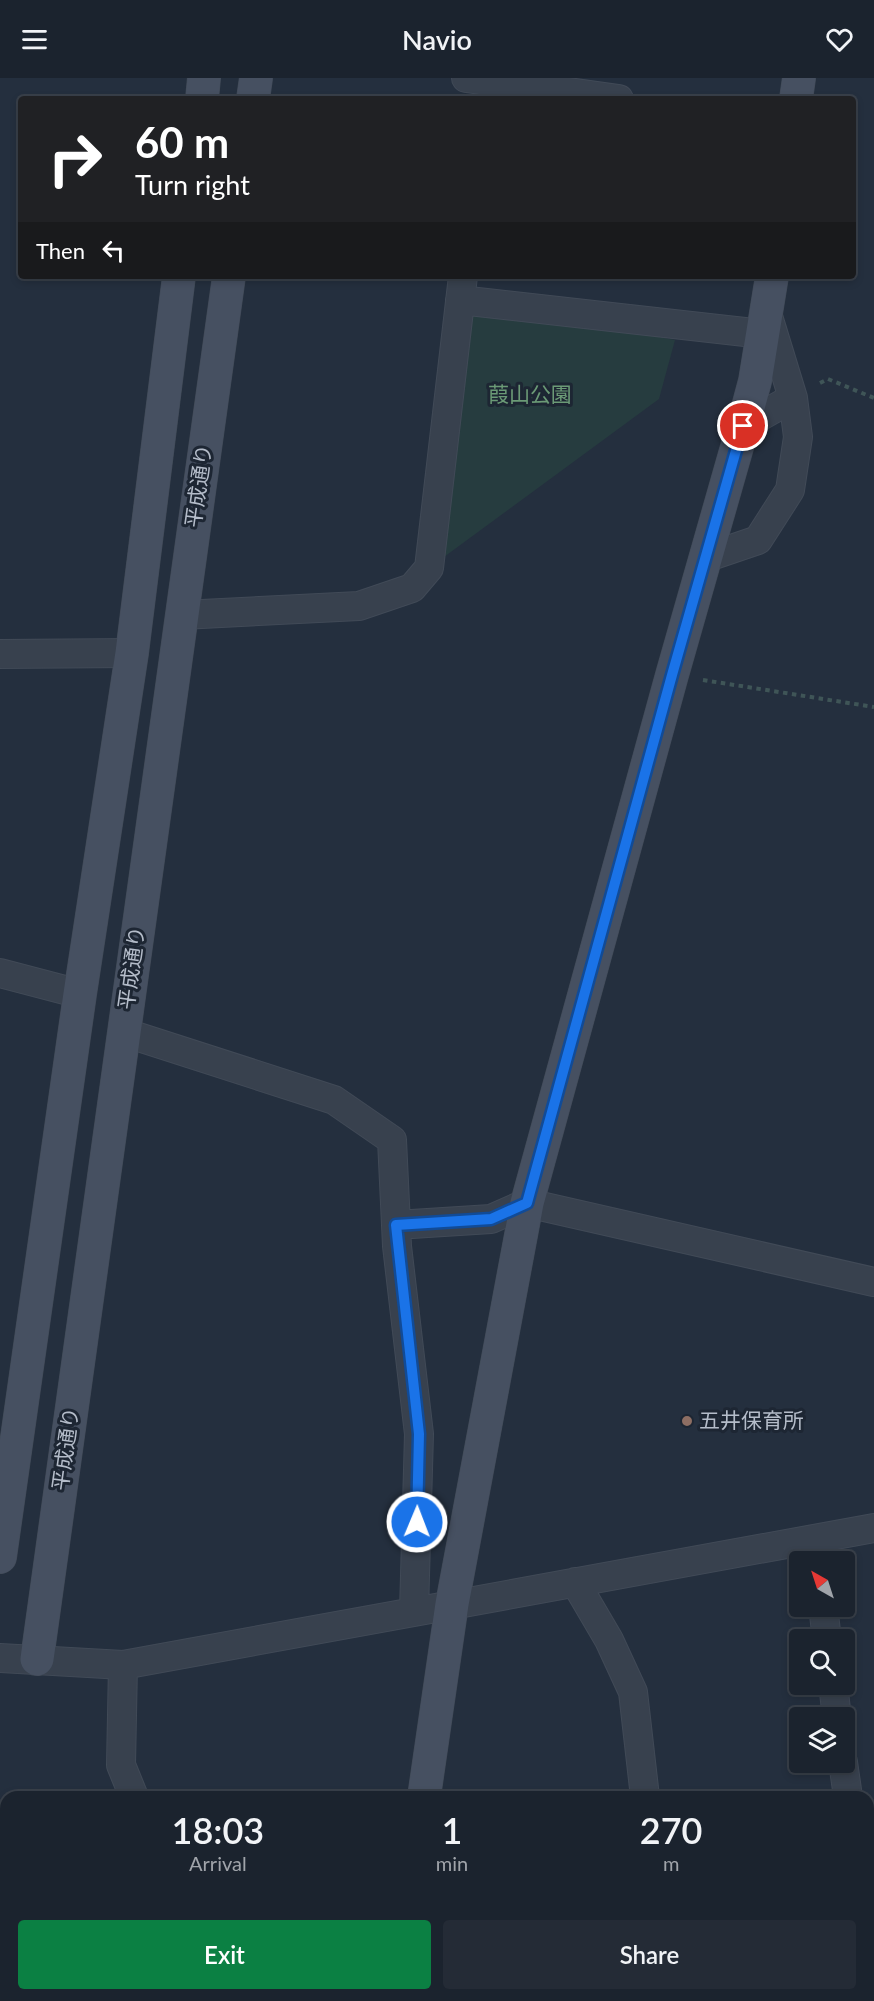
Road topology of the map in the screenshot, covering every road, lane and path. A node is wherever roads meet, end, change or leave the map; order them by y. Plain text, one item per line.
1 (204, 78) edge
2 (256, 78) edge
3 (799, 78) edge
4 (478, 86) edge
5 (202, 96) edge
6 (253, 96) edge
7 (586, 96) edge
8 (796, 96) edge
9 (179, 279) edge
10 (229, 279) edge
11 (772, 279) edge
12 (461, 288) edge
13 (765, 324) junction
14 (855, 391) dead end
15 (874, 398) edge
16 (793, 399) junction
17 (743, 426) junction
18 (798, 437) junction
19 (705, 558) junction
20 (182, 615) junction
21 (132, 653) junction
22 (0, 654) edge
23 (672, 675) junction
24 (874, 707) edge
25 (0, 974) edge
26 (80, 994) junction
27 (123, 1032) junction
28 (527, 1203) junction
29 (396, 1225) junction
30 (874, 1282) edge
31 (874, 1528) edge
32 (816, 1551) edge
33 (789, 1554) edge
34 (0, 1557) edge
35 (575, 1582) junction
36 (453, 1604) junction
37 (414, 1611) junction
38 (0, 1658) edge
39 (37, 1659) junction
40 (123, 1665) junction
41 (845, 1773) edge
42 (132, 1791) edge
43 (425, 1791) edge
44 (644, 1791) edge
45 (847, 1791) edge

1 - 5 street
2 - 6 street
3 - 8 street
4 - 7 street
9 - 21 street
10 - 20 street, 平成通り
11 - 13 street
12 - 13 street
12 - 20 street
13 - 16 street
13 - 17 street
14 - 15 path
16 - 17 street
16 - 18 street
17 - 18 street
17 - 19 street
18 - 19 street
19 - 23 street
20 - 27 street, 平成通り
21 - 22 street
21 - 26 street
23 - 24 path
23 - 28 street
25 - 26 street
26 - 34 street
27 - 29 street
27 - 39 street, 平成通り
28 - 29 street
28 - 30 street
28 - 36 street
29 - 37 street
31 - 32 street
33 - 35 street
35 - 36 street
35 - 44 street
36 - 37 street
36 - 43 street
37 - 40 street
38 - 39 street
39 - 40 street
40 - 42 street
41 - 45 street

